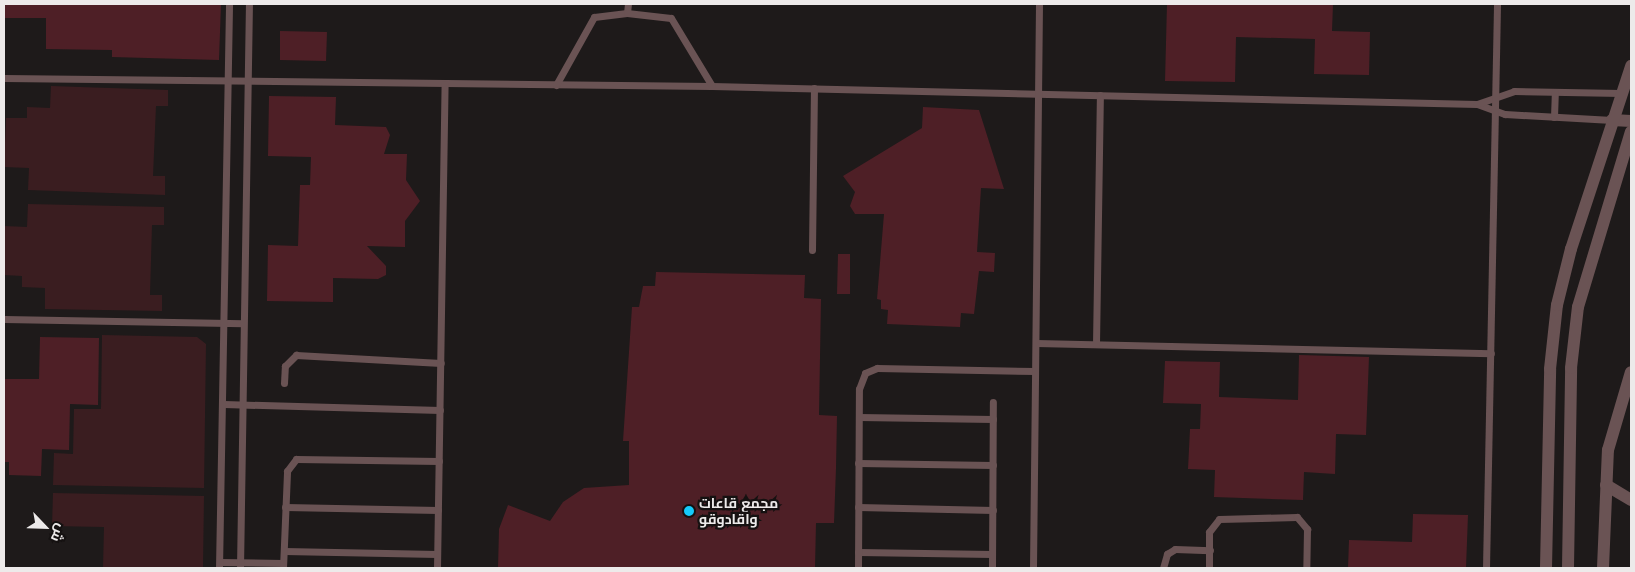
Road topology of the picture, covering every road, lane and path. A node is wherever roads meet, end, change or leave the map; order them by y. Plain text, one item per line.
1 (230, 4) edge
2 (249, 4) edge
3 (628, 4) edge
4 (1039, 4) edge
5 (1497, 4) edge
6 (627, 13) junction
7 (1631, 66) edge
8 (4, 78) edge
9 (229, 82) junction
10 (248, 82) junction
11 (445, 84) junction
12 (556, 85) junction
13 (712, 86) junction
14 (814, 88) junction
15 (1555, 92) junction
16 (1037, 94) junction
17 (1495, 94) junction
18 (1626, 94) edge
19 (1100, 95) junction
20 (1477, 104) junction
21 (1496, 112) junction
22 (1554, 117) junction
23 (1612, 120) junction
24 (1631, 121) edge
25 (1631, 132) edge
26 (812, 250) dead end
27 (4, 319) edge
28 (243, 323) junction
29 (225, 324) junction
30 (1036, 343) junction
31 (1096, 344) junction
32 (1490, 352) junction
33 (441, 363) junction
34 (1035, 371) junction
35 (1631, 372) edge
36 (284, 383) dead end
37 (993, 402) dead end
38 (224, 404) junction
39 (242, 405) junction
40 (440, 410) junction
41 (859, 417) junction
42 (993, 419) junction
43 (439, 461) junction
44 (858, 463) junction
45 (993, 465) junction
46 (1606, 485) junction
47 (1631, 500) edge
48 (285, 507) junction
49 (858, 507) junction
50 (438, 510) junction
51 (993, 510) junction
52 (1210, 550) junction
53 (284, 551) junction
54 (858, 552) junction
55 (437, 554) junction
56 (992, 554) junction
57 (220, 565) edge
58 (240, 565) edge
59 (283, 566) edge
60 (437, 568) edge
61 (858, 568) edge
62 (992, 568) edge
63 (1033, 568) edge
64 (1163, 568) edge
65 (1209, 568) edge
66 (1306, 568) edge
67 (1486, 568) edge
68 (1546, 568) edge
69 (1568, 568) edge
70 (1603, 568) edge

1 - 9 lane
2 - 10 lane
3 - 6 lane
4 - 16 lane
5 - 17 lane
6 - 12 lane
6 - 13 lane
7 - 18 street
8 - 9 lane
9 - 10 lane
9 - 29 lane
10 - 11 lane
10 - 28 lane
11 - 12 lane
11 - 33 lane
12 - 13 lane
13 - 14 lane
14 - 16 lane
14 - 26 lane
15 - 17 lane
15 - 18 lane
15 - 22 lane
16 - 19 lane
16 - 30 lane
17 - 20 lane
17 - 21 lane
18 - 23 street
19 - 20 lane
19 - 31 lane
20 - 21 lane
21 - 22 lane
21 - 32 lane
22 - 23 lane
23 - 24 street
23 - 68 street
25 - 69 street
27 - 29 lane
28 - 29 lane
28 - 39 lane
29 - 38 lane
30 - 31 lane
30 - 34 lane
31 - 32 lane
32 - 67 lane
33 - 36 lane
33 - 40 lane
34 - 41 lane
34 - 63 lane
35 - 46 street
37 - 42 lane
38 - 39 lane
38 - 57 lane
39 - 40 lane
39 - 58 lane
40 - 43 lane
41 - 42 lane
41 - 44 lane
42 - 45 lane
43 - 48 lane
43 - 50 lane
44 - 45 lane
44 - 49 lane
45 - 51 lane
46 - 47 street
46 - 70 street
48 - 50 lane
48 - 53 lane
49 - 51 lane
49 - 54 lane
50 - 55 lane
51 - 56 lane
52 - 64 lane
52 - 65 lane
52 - 66 lane
53 - 55 lane
53 - 59 lane
54 - 56 lane
54 - 61 lane
55 - 60 lane
56 - 62 lane
57 - 58 lane
58 - 59 lane

